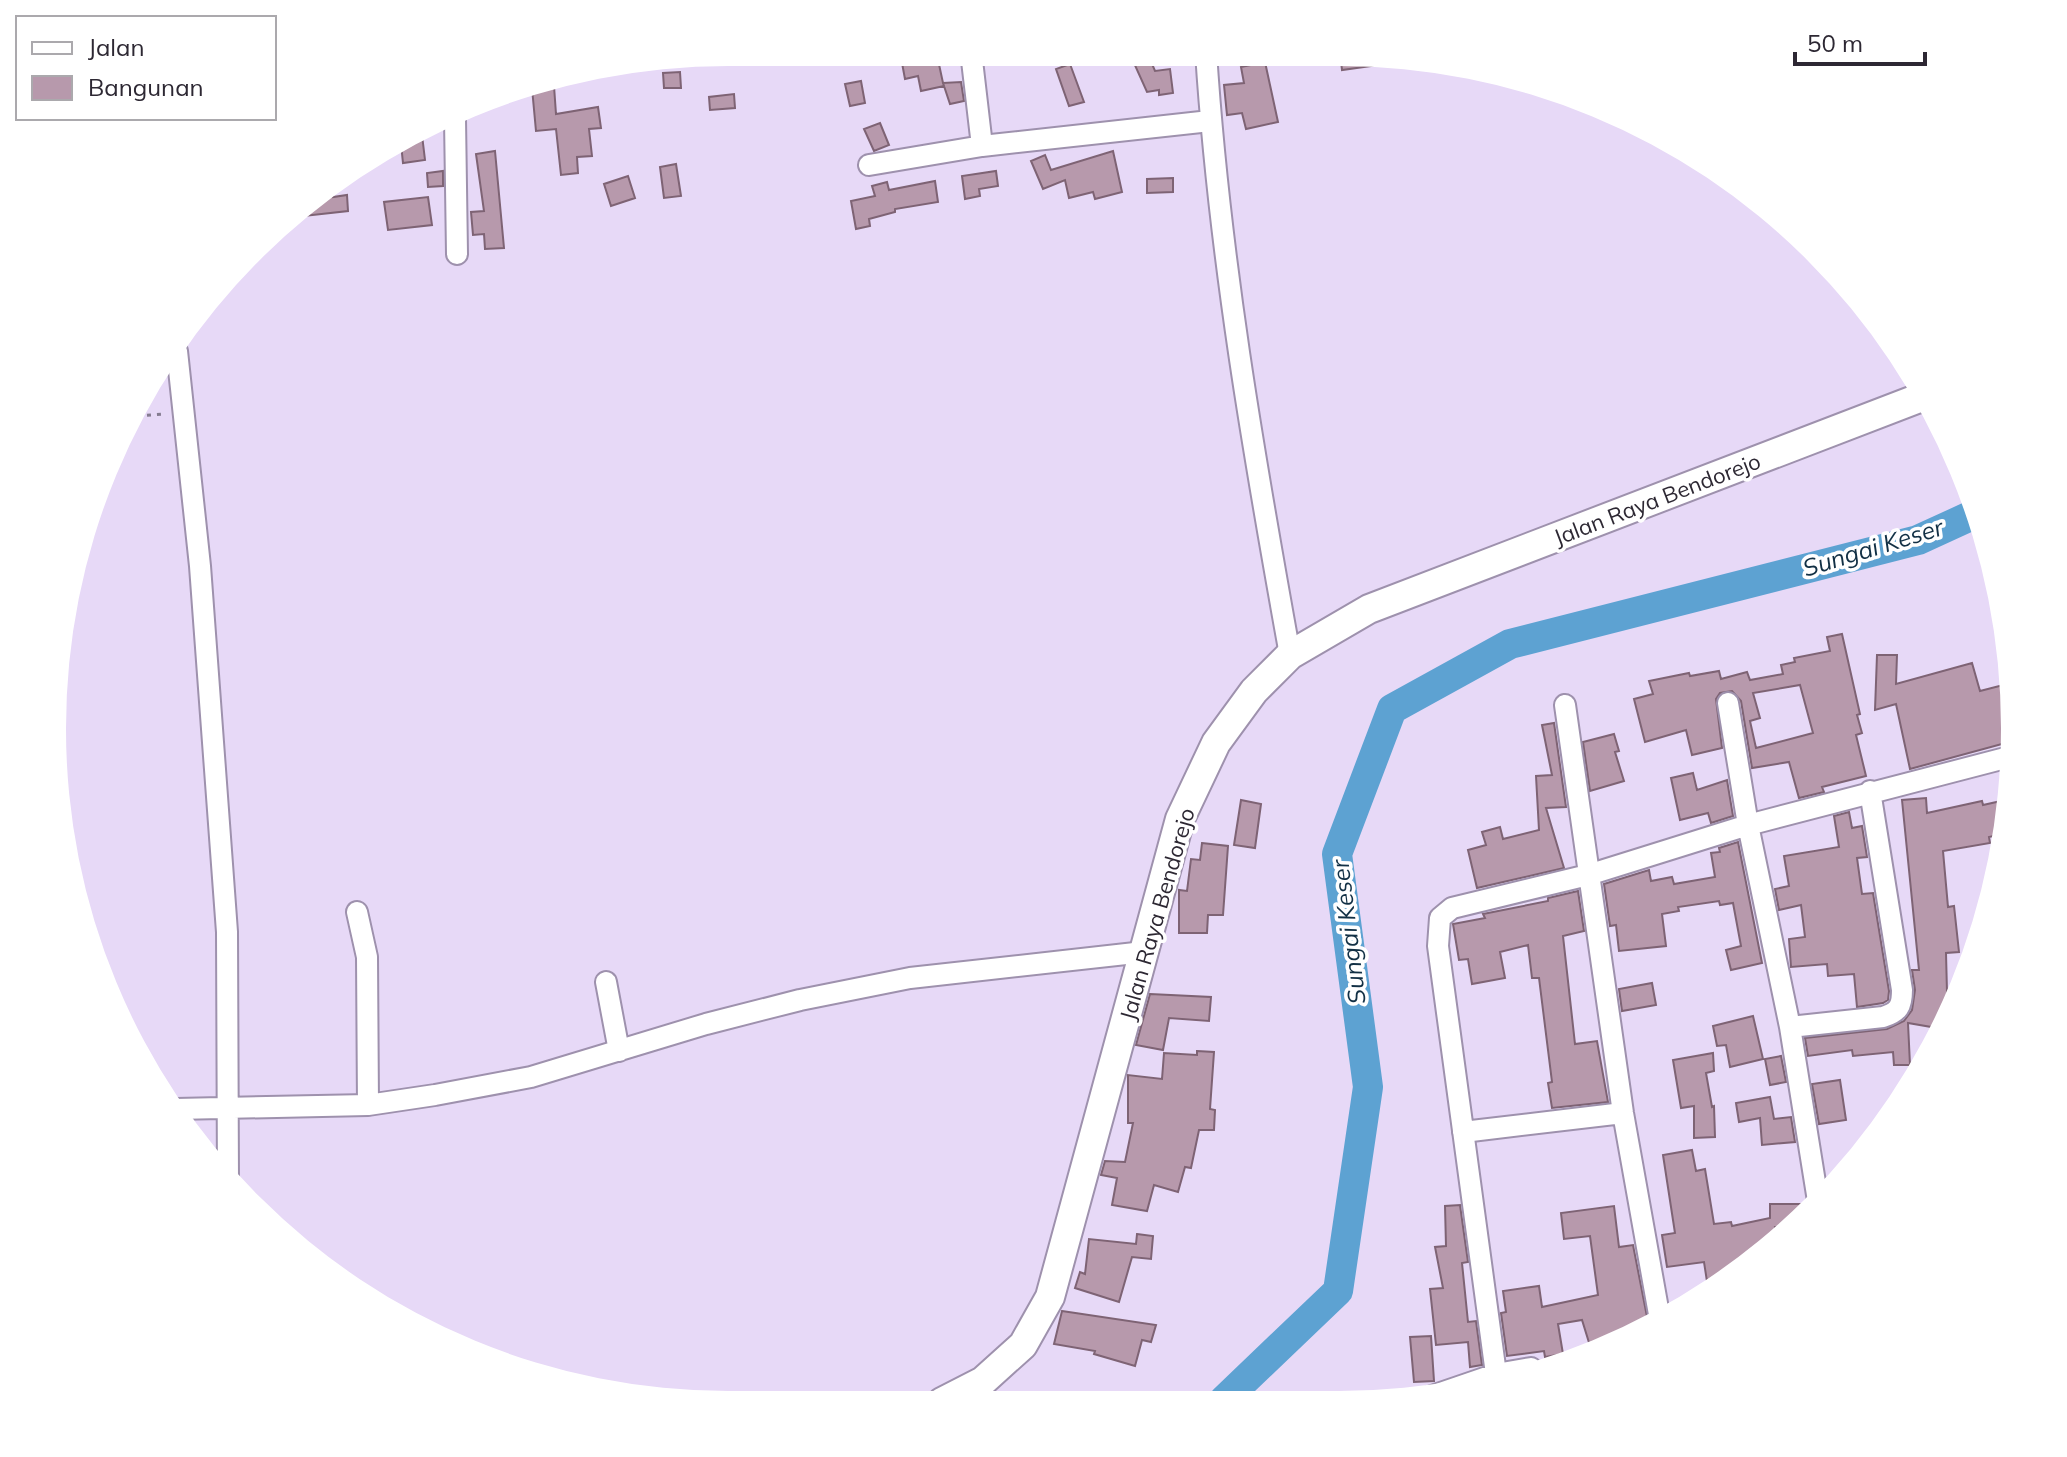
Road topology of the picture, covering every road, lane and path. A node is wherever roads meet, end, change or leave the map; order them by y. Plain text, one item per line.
1 (973, 66) edge
2 (1207, 66) edge
3 (1210, 121) junction
4 (455, 125) edge
5 (982, 146) junction
6 (869, 165) dead end
7 (457, 254) dead end
8 (178, 360) edge
9 (1914, 400) edge
10 (184, 412) junction
11 (145, 415) edge
12 (1290, 655) junction
13 (1728, 703) dead end
14 (1565, 705) dead end
15 (2000, 759) edge
16 (1870, 791) junction
17 (1748, 825) junction
18 (1588, 875) junction
19 (357, 912) dead end
20 (1144, 952) junction
21 (606, 982) dead end
22 (1790, 1027) junction
23 (619, 1051) junction
24 (368, 1105) junction
25 (227, 1106) junction
26 (186, 1108) edge
27 (1623, 1113) junction
28 (1463, 1132) junction
29 (228, 1162) edge
30 (1816, 1188) edge
31 (1658, 1309) edge
32 (1496, 1371) edge
33 (963, 1391) edge

1 - 5 street
2 - 3 street
3 - 5 street
3 - 12 street
4 - 7 street
5 - 6 street
8 - 10 street
9 - 12 main road, Jalan Raya Bendorejo
10 - 11 path
10 - 25 street
12 - 20 main road, Jalan Raya Bendorejo
13 - 17 street
14 - 18 street
15 - 16 street
16 - 17 street
16 - 22 street
17 - 18 street
17 - 22 street
18 - 27 street
18 - 28 street
19 - 24 street
20 - 23 street
20 - 33 main road, Jalan Raya Bendorejo
21 - 23 street
22 - 30 street
23 - 24 street
24 - 25 street
25 - 26 street
25 - 29 street
27 - 28 street
27 - 31 street
28 - 32 street

